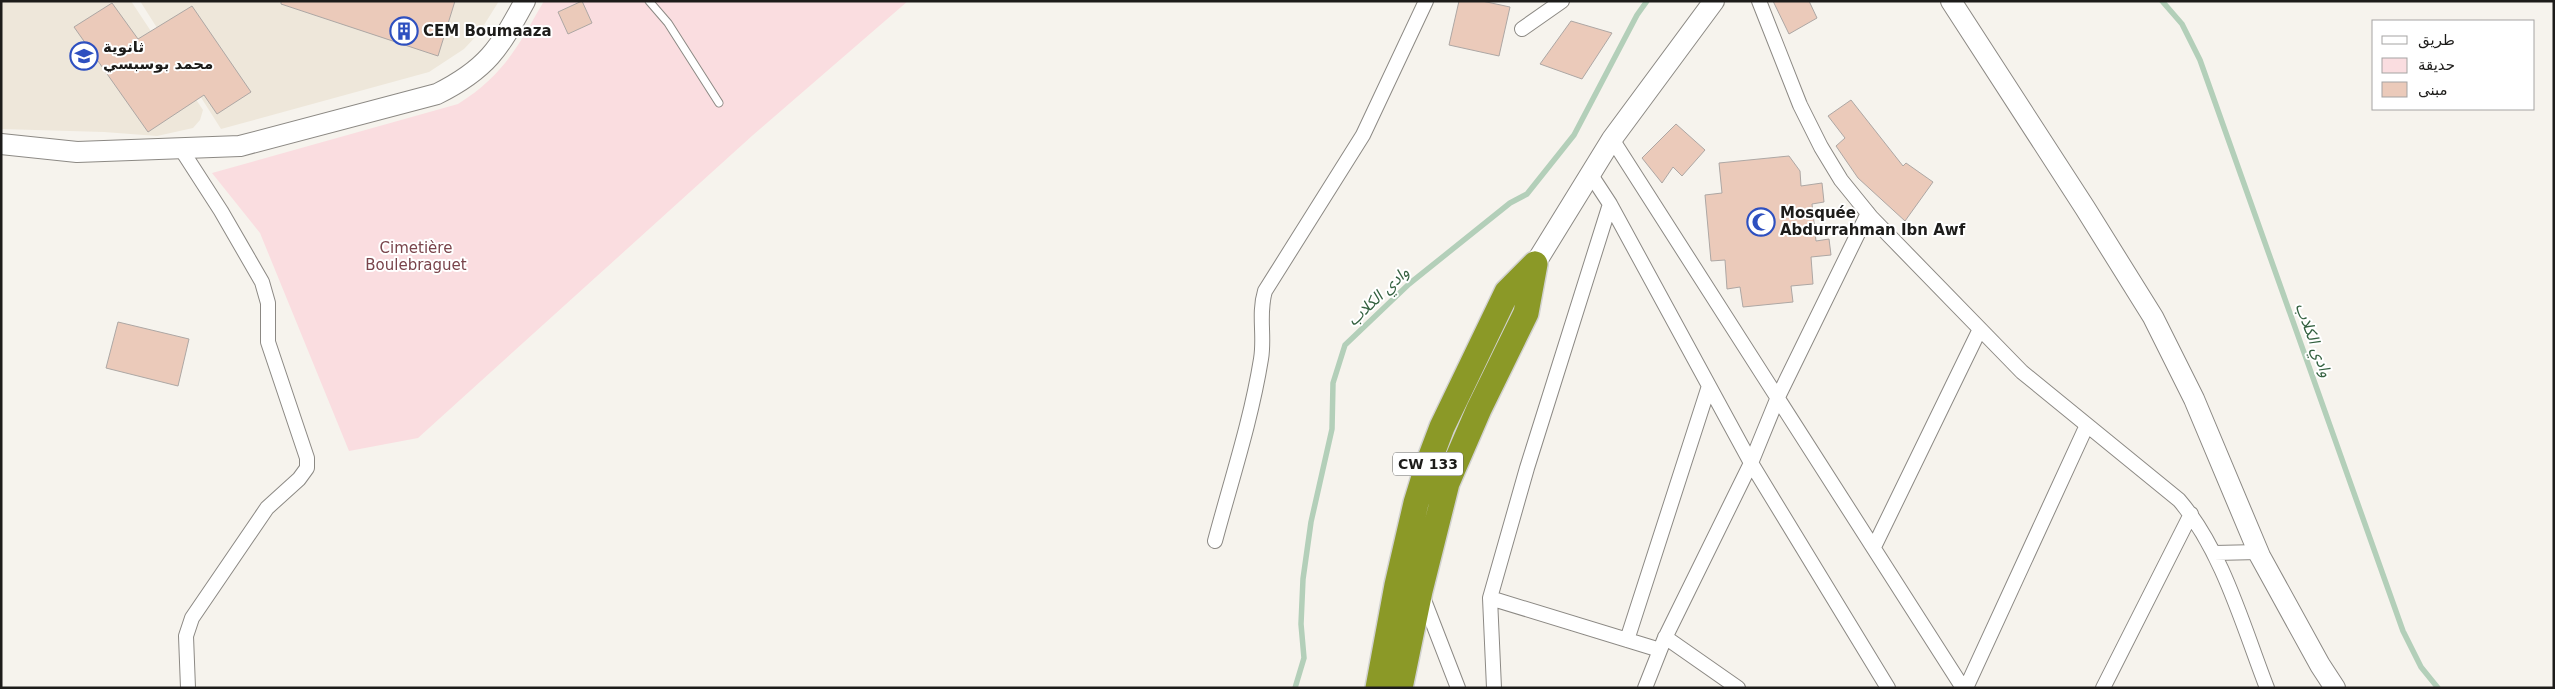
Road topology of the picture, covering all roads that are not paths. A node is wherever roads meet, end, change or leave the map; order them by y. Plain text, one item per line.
1 (525, 1) edge
2 (649, 1) edge
3 (1426, 1) edge
4 (1562, 1) edge
5 (1714, 1) edge
6 (1759, 1) edge
7 (1951, 1) edge
8 (1522, 29) dead end
9 (719, 103) dead end
10 (1612, 139) junction
11 (1, 144) edge
12 (180, 149) junction
13 (1591, 175) junction
14 (1610, 204) junction
15 (1868, 213) junction
16 (1535, 264) joint
17 (1980, 329) junction
18 (1709, 386) junction
19 (1778, 397) junction
20 (2087, 425) junction
21 (1751, 462) junction
22 (2190, 514) junction
23 (1215, 542) dead end
24 (1874, 547) junction
25 (2258, 552) junction
26 (2214, 553) junction
27 (1409, 588) junction
28 (1490, 598) junction
29 (1627, 640) junction
30 (1662, 643) junction
31 (2262, 684) edge
32 (188, 688) edge
33 (1378, 688) edge
34 (1400, 688) edge
35 (1458, 688) edge
36 (1494, 688) edge
37 (1645, 688) edge
38 (1738, 688) edge
39 (1888, 688) edge
40 (1964, 688) edge
41 (2103, 688) edge
42 (2336, 688) edge

1 - 12 main road
2 - 9 lane
3 - 23 street
4 - 8 street
5 - 10 main road, CW 133
6 - 15 street
7 - 25 main road
10 - 13 main road, CW 133
10 - 19 street
11 - 12 main road
12 - 32 street
13 - 14 street
13 - 16 main road, CW 133
14 - 18 street
14 - 28 street
15 - 17 street
15 - 19 street
16 - 27 highway, CW 133
17 - 20 street
17 - 24 street
18 - 21 street
18 - 29 street
19 - 21 street
19 - 24 street
20 - 22 street
20 - 40 street
21 - 30 street
21 - 39 street
22 - 26 street
22 - 41 street
24 - 40 street
25 - 26 street
25 - 42 main road
26 - 31 street
27 - 33 highway, CW 133
27 - 34 highway, CW 133
27 - 35 street
28 - 29 street
28 - 36 street
29 - 30 street
30 - 37 street
30 - 38 street

